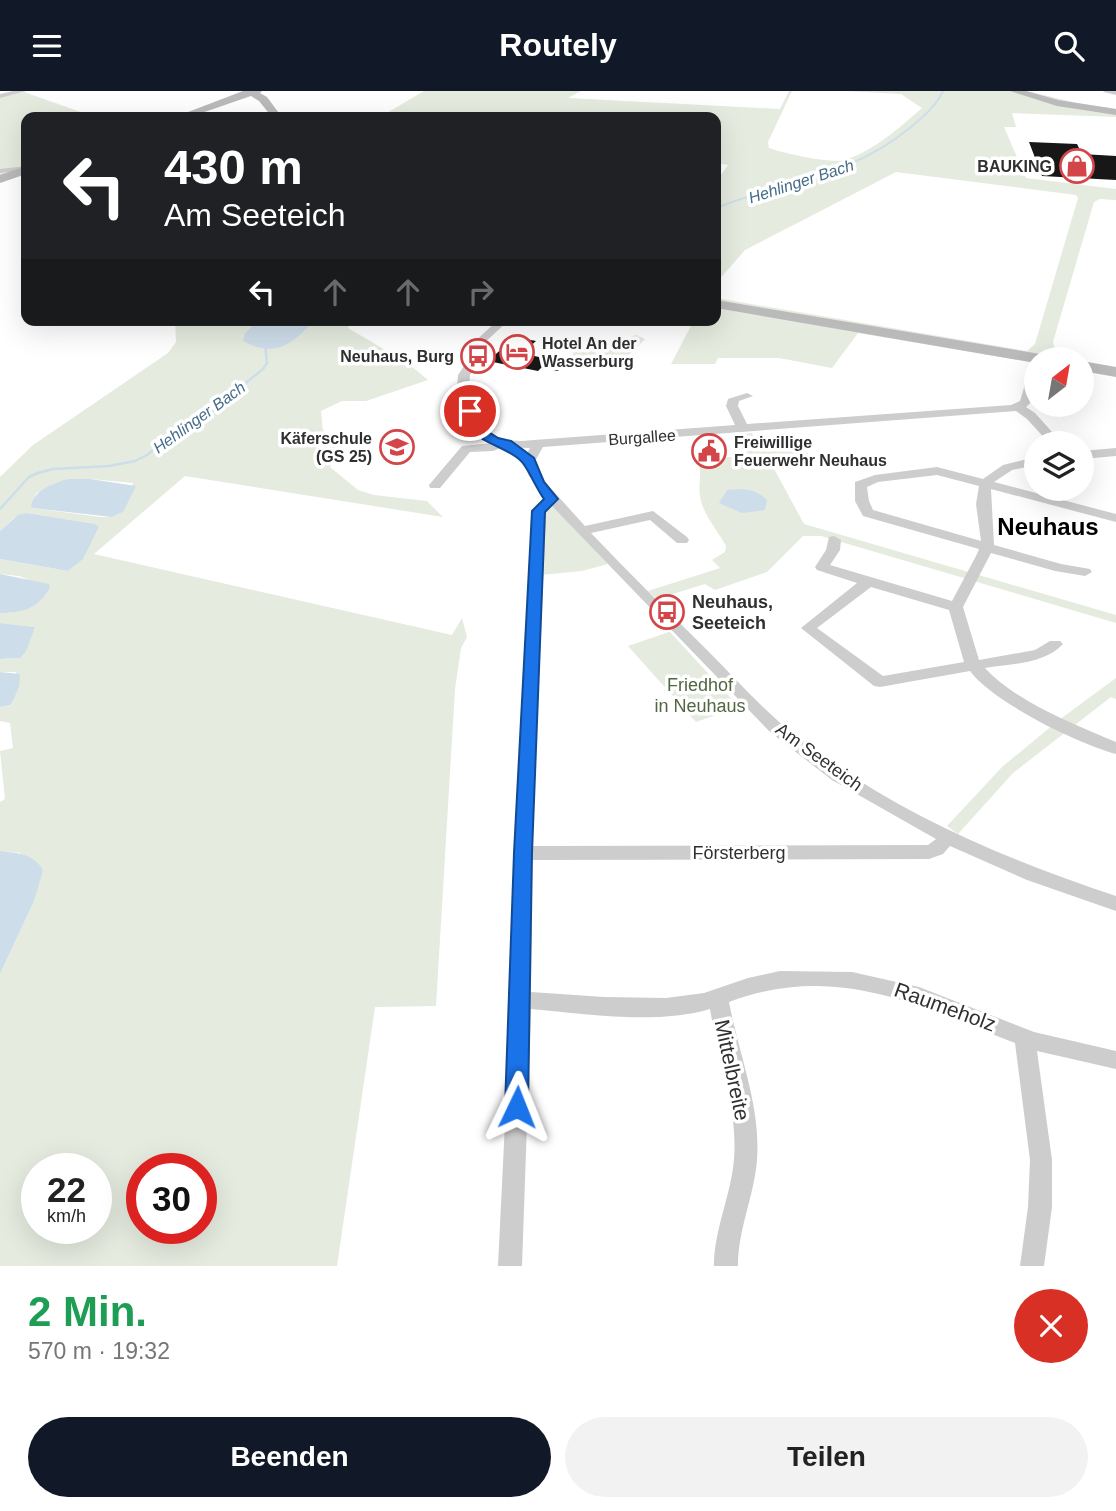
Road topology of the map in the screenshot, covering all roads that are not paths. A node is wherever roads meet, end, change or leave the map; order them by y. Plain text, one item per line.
1 (23, 91) edge
2 (252, 91) edge
3 (265, 91) edge
4 (1015, 91) edge
5 (1106, 91) edge
6 (1116, 93) edge
7 (0, 96) edge
8 (194, 112) edge
9 (273, 112) edge
10 (275, 112) edge
11 (1116, 112) edge
12 (21, 170) edge
13 (1, 175) edge
14 (721, 305) edge
15 (497, 326) edge
16 (1024, 356) edge
17 (1094, 368) edge
18 (1116, 372) edge
19 (747, 395) dead end
20 (1024, 404) edge
21 (1018, 407) junction
22 (743, 429) junction
23 (479, 431) junction
24 (1045, 431) edge
25 (504, 443) junction
26 (538, 446) junction
27 (466, 449) junction
28 (1116, 451) edge
29 (1094, 454) edge
30 (529, 461) junction
31 (1024, 464) edge
32 (987, 484) junction
33 (435, 485) dead end
34 (552, 499) junction
35 (1116, 517) edge
36 (583, 531) junction
37 (682, 540) dead end
38 (834, 540) dead end
39 (986, 547) junction
40 (1085, 572) dead end
41 (871, 583) junction
42 (956, 607) junction
43 (1055, 644) dead end
44 (973, 666) junction
45 (1116, 748) edge
46 (949, 836) junction
47 (523, 853) junction
48 (1116, 904) edge
49 (718, 998) junction
50 (521, 1000) junction
51 (1025, 1038) junction
52 (1116, 1060) edge
53 (510, 1266) edge
54 (726, 1266) edge
55 (1032, 1266) edge

1 - 7 street
2 - 8 street
2 - 9 street
3 - 10 street
4 - 11 street
5 - 6 street
12 - 13 street
14 - 16 street
15 - 23 street
17 - 18 street
19 - 22 street
20 - 21 street
21 - 22 street, Burgallee
21 - 24 street
22 - 26 street, Burgallee
23 - 25 street, Burgallee
23 - 27 street
25 - 26 street, Burgallee
25 - 27 street
25 - 30 street, Am Seeteich
26 - 30 street
27 - 33 street
28 - 29 street
30 - 34 street, Am Seeteich
31 - 32 street
32 - 35 street
32 - 39 street
32 - 39 street
34 - 36 street, Am Seeteich
34 - 47 street
36 - 37 street
36 - 46 street, Am Seeteich
38 - 41 street
39 - 40 street
39 - 42 street
41 - 42 street
41 - 44 street
42 - 44 street
43 - 44 street
44 - 45 street
46 - 47 street, Försterberg
46 - 48 street, Am Seeteich
47 - 50 street
49 - 50 street, Raumeholz
49 - 51 street, Raumeholz
49 - 54 street, Mittelbreite
50 - 53 street
51 - 52 street, Raumeholz
51 - 55 street

